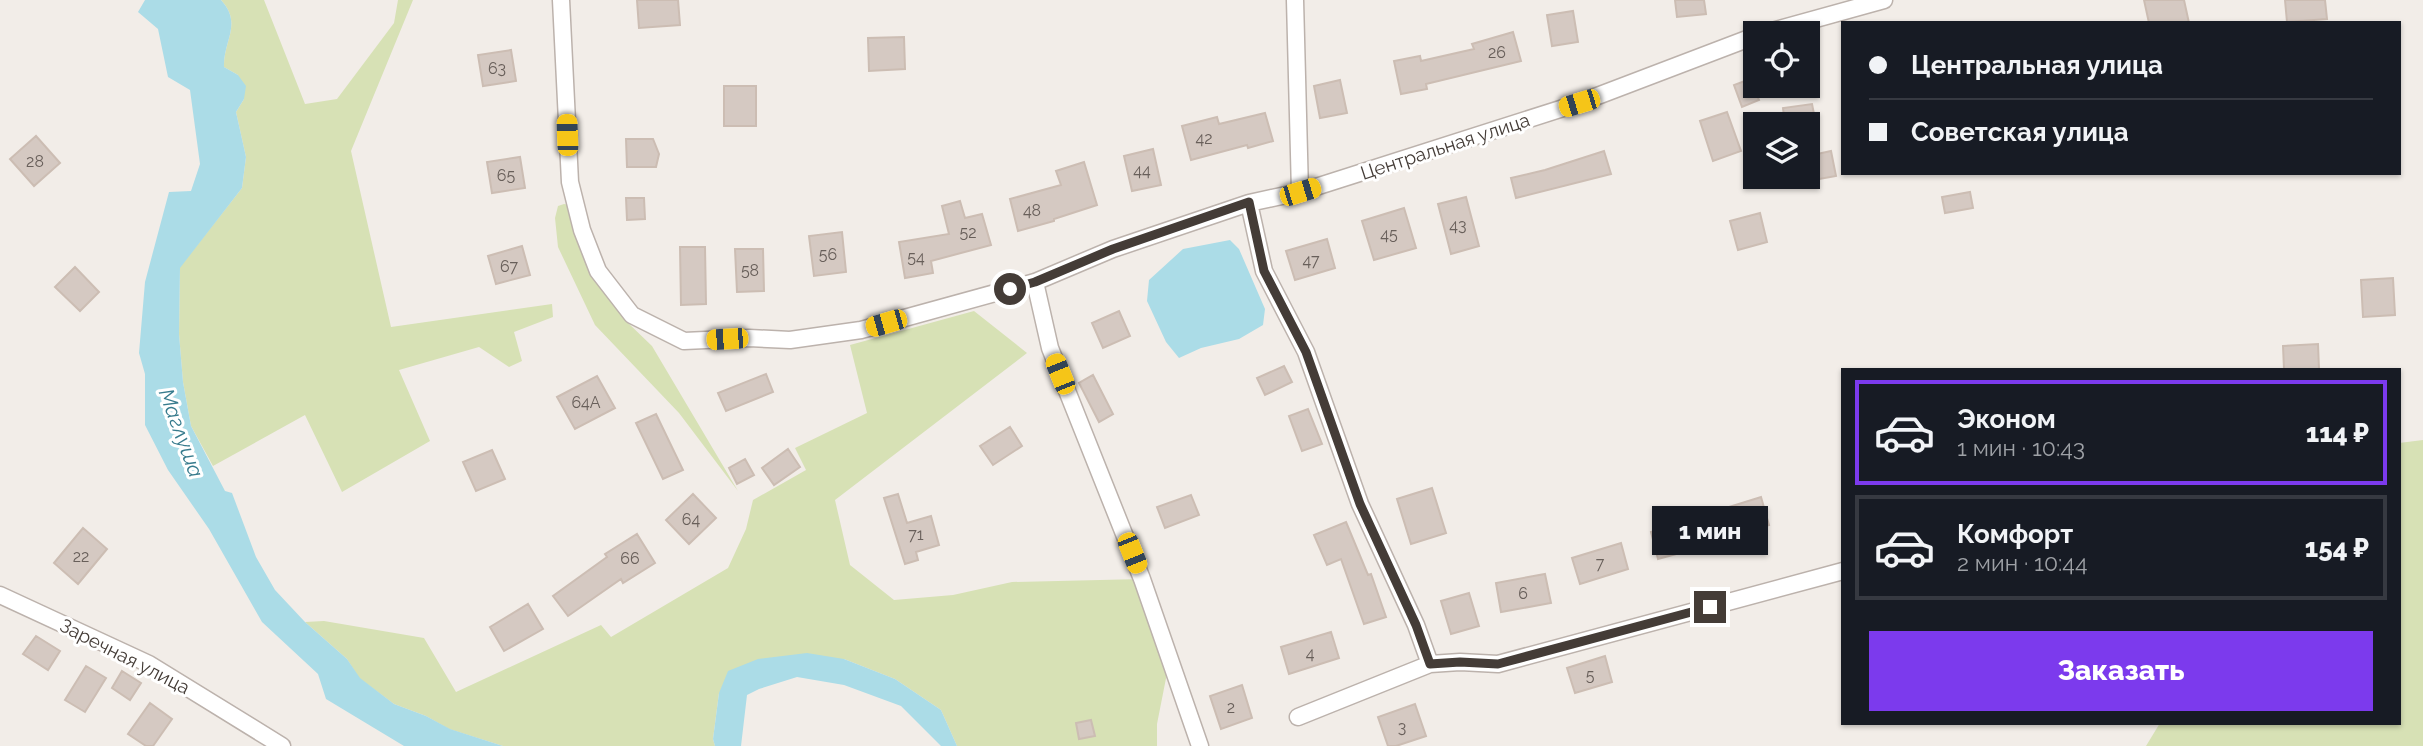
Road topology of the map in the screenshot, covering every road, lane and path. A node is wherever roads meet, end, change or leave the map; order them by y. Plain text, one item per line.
1 (561, 0) edge
2 (1295, 0) edge
3 (1884, 0) edge
4 (1808, 21) edge
5 (1743, 41) edge
6 (1300, 192) junction
7 (1249, 202) junction
8 (1035, 282) junction
9 (1841, 572) edge
10 (0, 594) edge
11 (1430, 664) junction
12 (1298, 717) dead end
13 (282, 746) edge
14 (1200, 746) edge

1 - 8 street, Центральная улица
2 - 6 street
3 - 4 street
5 - 6 street, Центральная улица
6 - 7 street, Центральная улица
7 - 8 street, Центральная улица
7 - 11 street
8 - 14 street
9 - 11 street
10 - 13 street, Заречная улица
11 - 12 street

